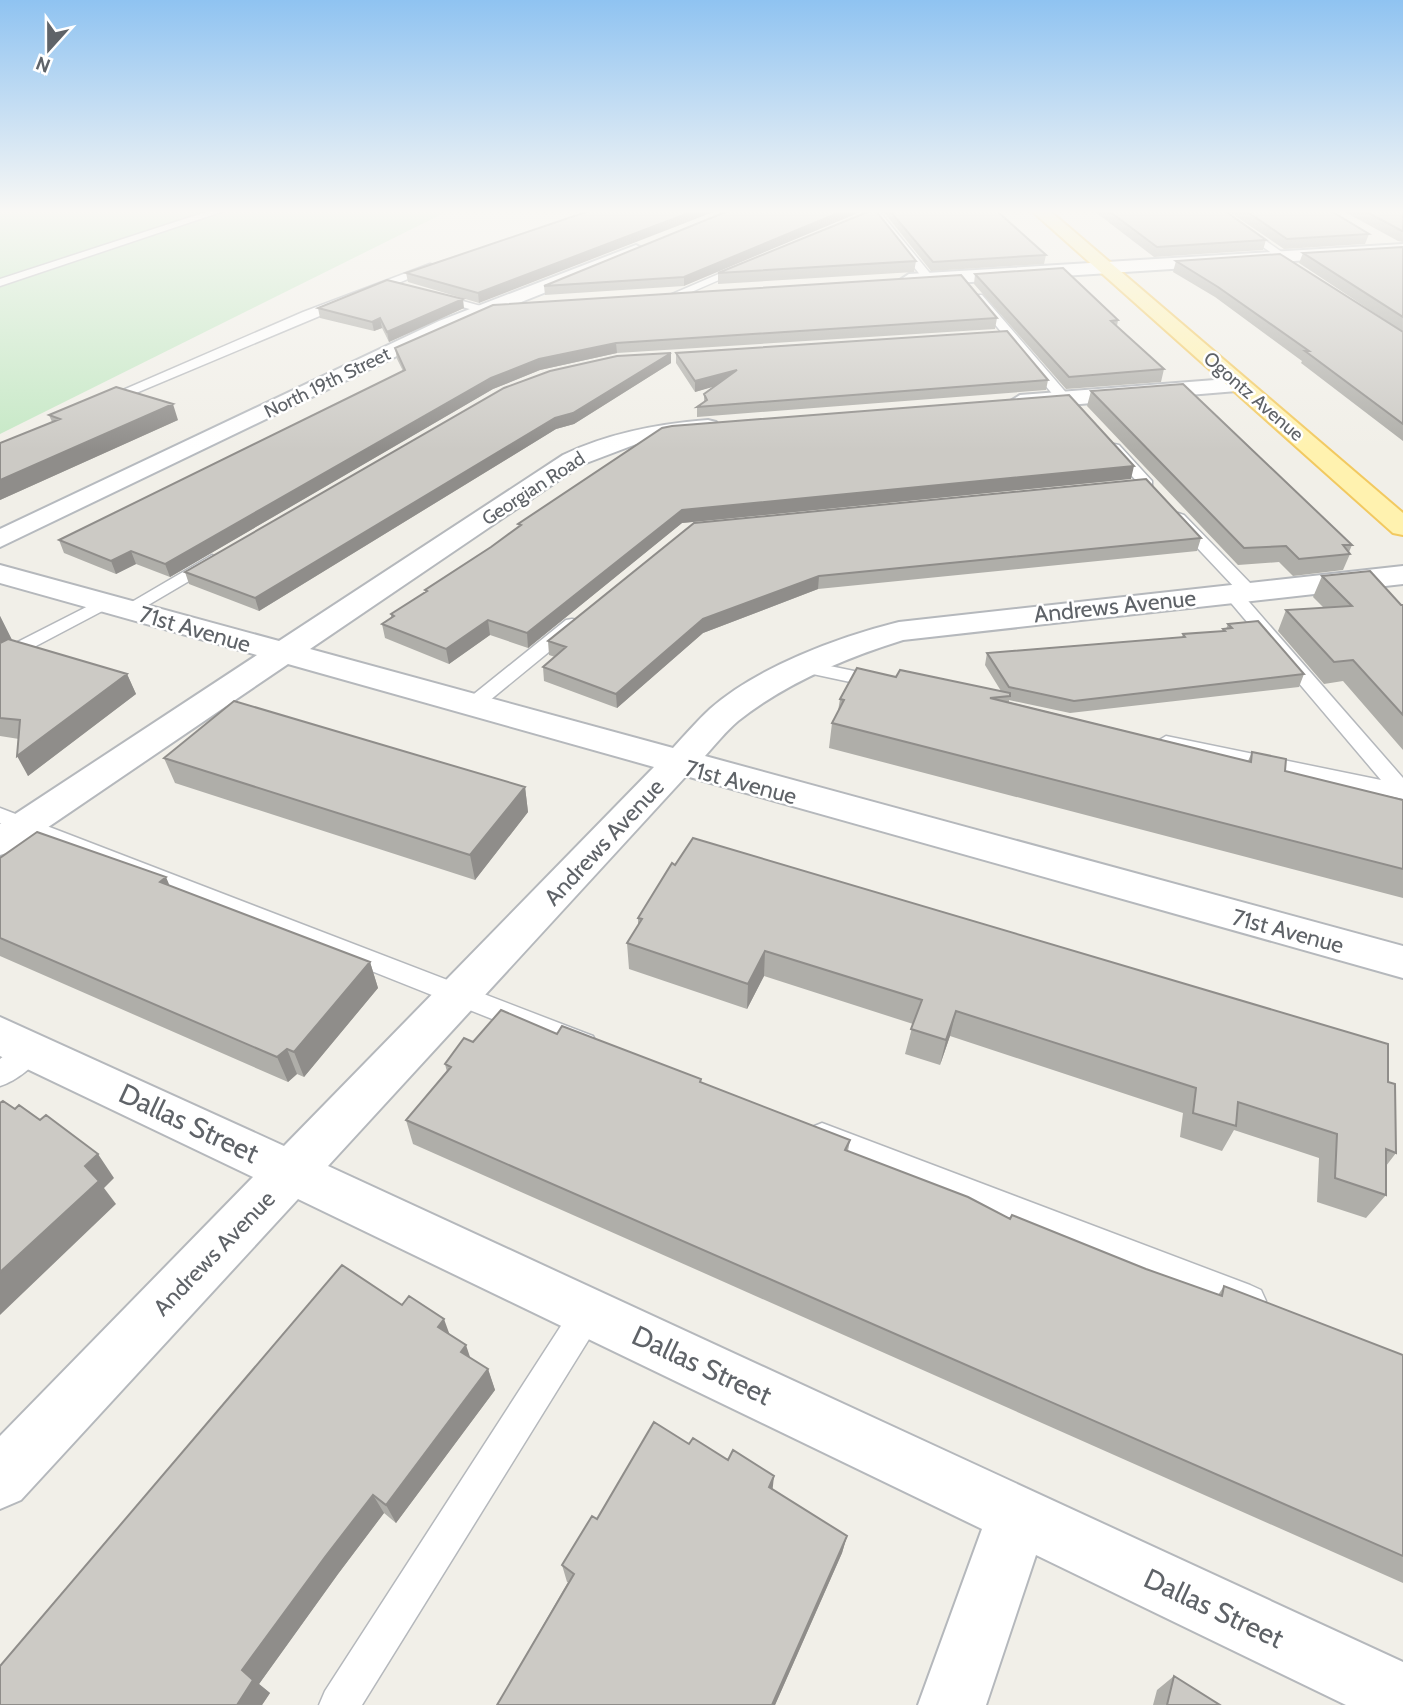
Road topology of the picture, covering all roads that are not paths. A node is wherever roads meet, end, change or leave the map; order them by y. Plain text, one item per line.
1 (363, 291) edge
2 (417, 291) edge
3 (534, 291) edge
4 (684, 291) edge
5 (971, 291) edge
6 (1133, 291) edge
7 (729, 292) edge
8 (670, 296) joint
9 (547, 303) edge
10 (488, 309) junction
11 (1241, 385) junction
12 (996, 404) edge
13 (1073, 405) junction
14 (87, 408) edge
15 (740, 424) edge
16 (1104, 437) edge
17 (1119, 487) edge
18 (1156, 494) junction
19 (1403, 527) edge
20 (0, 539) edge
21 (225, 553) edge
22 (0, 574) edge
23 (1403, 575) edge
24 (1240, 592) junction
25 (115, 606) junction
26 (585, 612) edge
27 (283, 653) junction
28 (0, 659) edge
29 (801, 666) junction
30 (900, 686) edge
31 (471, 706) junction
32 (1145, 738) edge
33 (677, 764) junction
34 (1403, 792) edge
35 (0, 815) edge
36 (26, 824) junction
37 (0, 842) edge
38 (1403, 962) edge
39 (458, 995) junction
40 (10, 1053) edge
41 (614, 1055) edge
42 (795, 1125) edge
43 (292, 1171) junction
44 (1274, 1310) edge
45 (589, 1312) junction
46 (0, 1479) edge
47 (1018, 1514) junction
48 (1403, 1697) edge
49 (339, 1705) edge
50 (952, 1705) edge

1 - 14 lane
2 - 10 lane
3 - 10 street, North 19th Street
4 - 8 lane
5 - 13 lane
6 - 11 main road, Ogontz Avenue
7 - 8 street
9 - 10 street
10 - 20 street, North 19th Street
11 - 13 street
11 - 19 main road, Ogontz Avenue
12 - 13 street
15 - 27 street, Georgian Road
16 - 18 lane
17 - 18 lane
18 - 24 lane
21 - 25 lane
22 - 25 street, 71st Avenue
23 - 24 street, Andrews Avenue
24 - 29 street, Andrews Avenue
24 - 34 lane
25 - 27 street, 71st Avenue
25 - 28 lane
26 - 31 lane
27 - 31 street, 71st Avenue
27 - 36 street, Georgian Road
29 - 30 lane
29 - 33 street, Andrews Avenue
31 - 33 street, 71st Avenue
32 - 34 lane
33 - 38 street, 71st Avenue
33 - 39 street, Andrews Avenue
35 - 36 lane
36 - 37 street, Georgian Road
36 - 39 lane
39 - 41 lane
39 - 43 street, Andrews Avenue
40 - 43 street, Dallas Street
42 - 44 lane
43 - 45 street, Dallas Street
43 - 46 street, Andrews Avenue
45 - 47 street, Dallas Street
45 - 49 lane
47 - 48 street, Dallas Street
47 - 50 street

